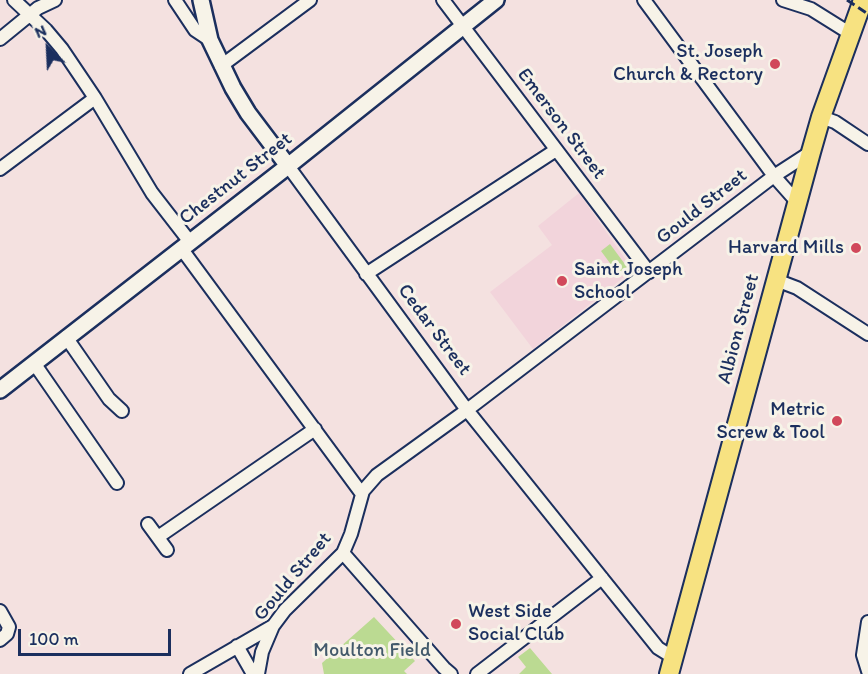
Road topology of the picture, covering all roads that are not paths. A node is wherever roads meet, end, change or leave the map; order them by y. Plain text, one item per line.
1 (14, 0) edge
2 (56, 0) edge
3 (175, 0) edge
4 (201, 0) edge
5 (310, 0) edge
6 (443, 0) edge
7 (496, 0) edge
8 (644, 0) edge
9 (783, 0) edge
10 (863, 0) edge
11 (29, 15) junction
12 (463, 27) junction
13 (851, 34) junction
14 (0, 39) edge
15 (210, 40) junction
16 (221, 66) junction
17 (95, 98) junction
18 (821, 117) junction
19 (868, 144) edge
20 (556, 150) junction
21 (811, 152) junction
22 (288, 166) junction
23 (0, 169) edge
24 (774, 176) junction
25 (797, 201) junction
26 (186, 245) junction
27 (649, 272) junction
28 (366, 274) junction
29 (776, 280) junction
30 (868, 334) edge
31 (66, 337) junction
32 (34, 363) junction
33 (2, 385) edge
34 (467, 410) junction
35 (122, 411) dead end
36 (315, 429) junction
37 (117, 483) dead end
38 (362, 494) junction
39 (148, 524) dead end
40 (158, 537) junction
41 (167, 550) dead end
42 (343, 553) junction
43 (602, 578) junction
44 (0, 611) edge
45 (868, 622) edge
46 (273, 626) junction
47 (0, 640) edge
48 (237, 646) junction
49 (672, 666) edge
50 (868, 671) edge
51 (190, 674) edge
52 (253, 674) edge
53 (258, 674) edge
54 (451, 674) edge
55 (477, 674) edge

1 - 11 street
2 - 11 street
3 - 15 street
4 - 15 street, Cedar Street
5 - 16 street
6 - 12 street, Emerson Street
7 - 12 street, Chestnut Street
8 - 24 street
9 - 13 street
10 - 13 main road, Albion Street
11 - 14 street
11 - 17 street
12 - 20 street, Emerson Street
12 - 22 street, Chestnut Street
13 - 18 main road, Albion Street
15 - 16 street, Cedar Street
16 - 22 street, Cedar Street
17 - 23 street
17 - 26 street
18 - 19 street
18 - 21 main road, Albion Street
20 - 27 street, Emerson Street
20 - 28 street
21 - 24 street, Gould Street
21 - 25 main road, Albion Street
22 - 26 street, Chestnut Street
22 - 28 street, Cedar Street
24 - 25 street
24 - 27 street, Gould Street
25 - 29 main road, Albion Street
26 - 31 street, Chestnut Street
26 - 36 street
27 - 34 street, Gould Street
28 - 34 street, Cedar Street
29 - 30 street
29 - 49 main road, Albion Street
31 - 32 street, Chestnut Street
31 - 35 street
32 - 33 street, Chestnut Street
32 - 37 street
34 - 38 street, Gould Street
34 - 43 street, Cedar Street
36 - 38 street
36 - 40 street
38 - 42 street, Gould Street
39 - 40 street
40 - 41 street
42 - 46 street, Gould Street
42 - 54 street
43 - 49 street, Cedar Street
43 - 55 street
44 - 47 street
45 - 50 street
46 - 48 street
46 - 53 street, Gould Street
48 - 51 street
48 - 52 street

